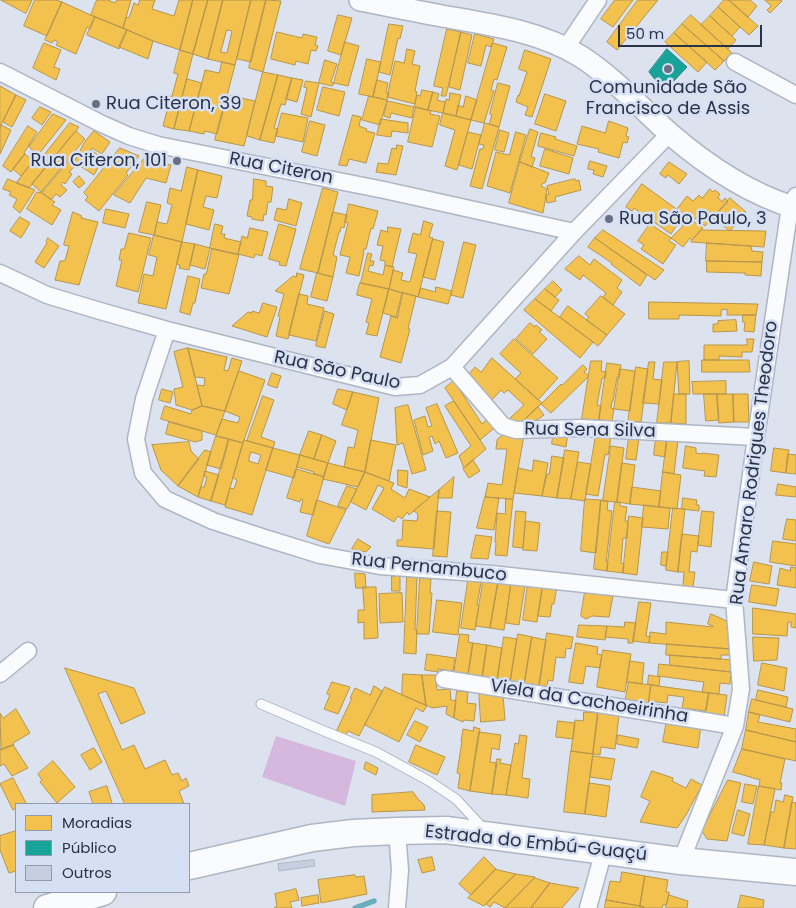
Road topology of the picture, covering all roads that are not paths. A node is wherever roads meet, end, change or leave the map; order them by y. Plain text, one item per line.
1 (360, 0) edge
2 (598, 0) edge
3 (423, 6) edge
4 (565, 49) junction
5 (735, 62) dead end
6 (0, 72) edge
7 (796, 95) edge
8 (670, 133) junction
9 (794, 203) edge
10 (574, 232) junction
11 (0, 273) edge
12 (166, 330) junction
13 (452, 368) junction
14 (756, 437) junction
15 (734, 600) junction
16 (28, 650) dead end
17 (0, 674) edge
18 (444, 679) dead end
19 (261, 704) dead end
20 (735, 726) junction
21 (397, 831) junction
22 (489, 835) junction
23 (604, 850) junction
24 (681, 861) junction
25 (190, 866) edge
26 (796, 872) edge
27 (100, 893) edge
28 (47, 908) edge
29 (397, 908) edge
30 (588, 908) edge

1 - 3 street
2 - 4 street
3 - 4 street
4 - 8 street
5 - 7 street
6 - 10 street, Rua Citeron
8 - 9 street
8 - 10 street, Rua São Paulo
9 - 14 street, Rua Amaro Rodrigues Theodoro
10 - 13 street, Rua São Paulo
11 - 12 street, Rua São Paulo
12 - 13 street, Rua São Paulo
12 - 15 street, Rua Pernambuco
13 - 14 street, Rua Sena Silva
14 - 15 street, Rua Amaro Rodrigues Theodoro
15 - 20 street, Rua Amaro Rodrigues Theodoro
16 - 17 street
18 - 20 street, Viela da Cachoeirinha
19 - 22 lane
20 - 24 street, Rua Amaro Rodrigues Theodoro
21 - 22 main road, Estrada do Embú-Guaçú
21 - 25 main road, Estrada do Embú-Guaçú
21 - 29 street
22 - 23 main road, Estrada do Embú-Guaçú
23 - 24 main road, Estrada do Embú-Guaçú
23 - 30 street
24 - 26 main road, Estrada do Embú-Guaçú
27 - 28 main road

